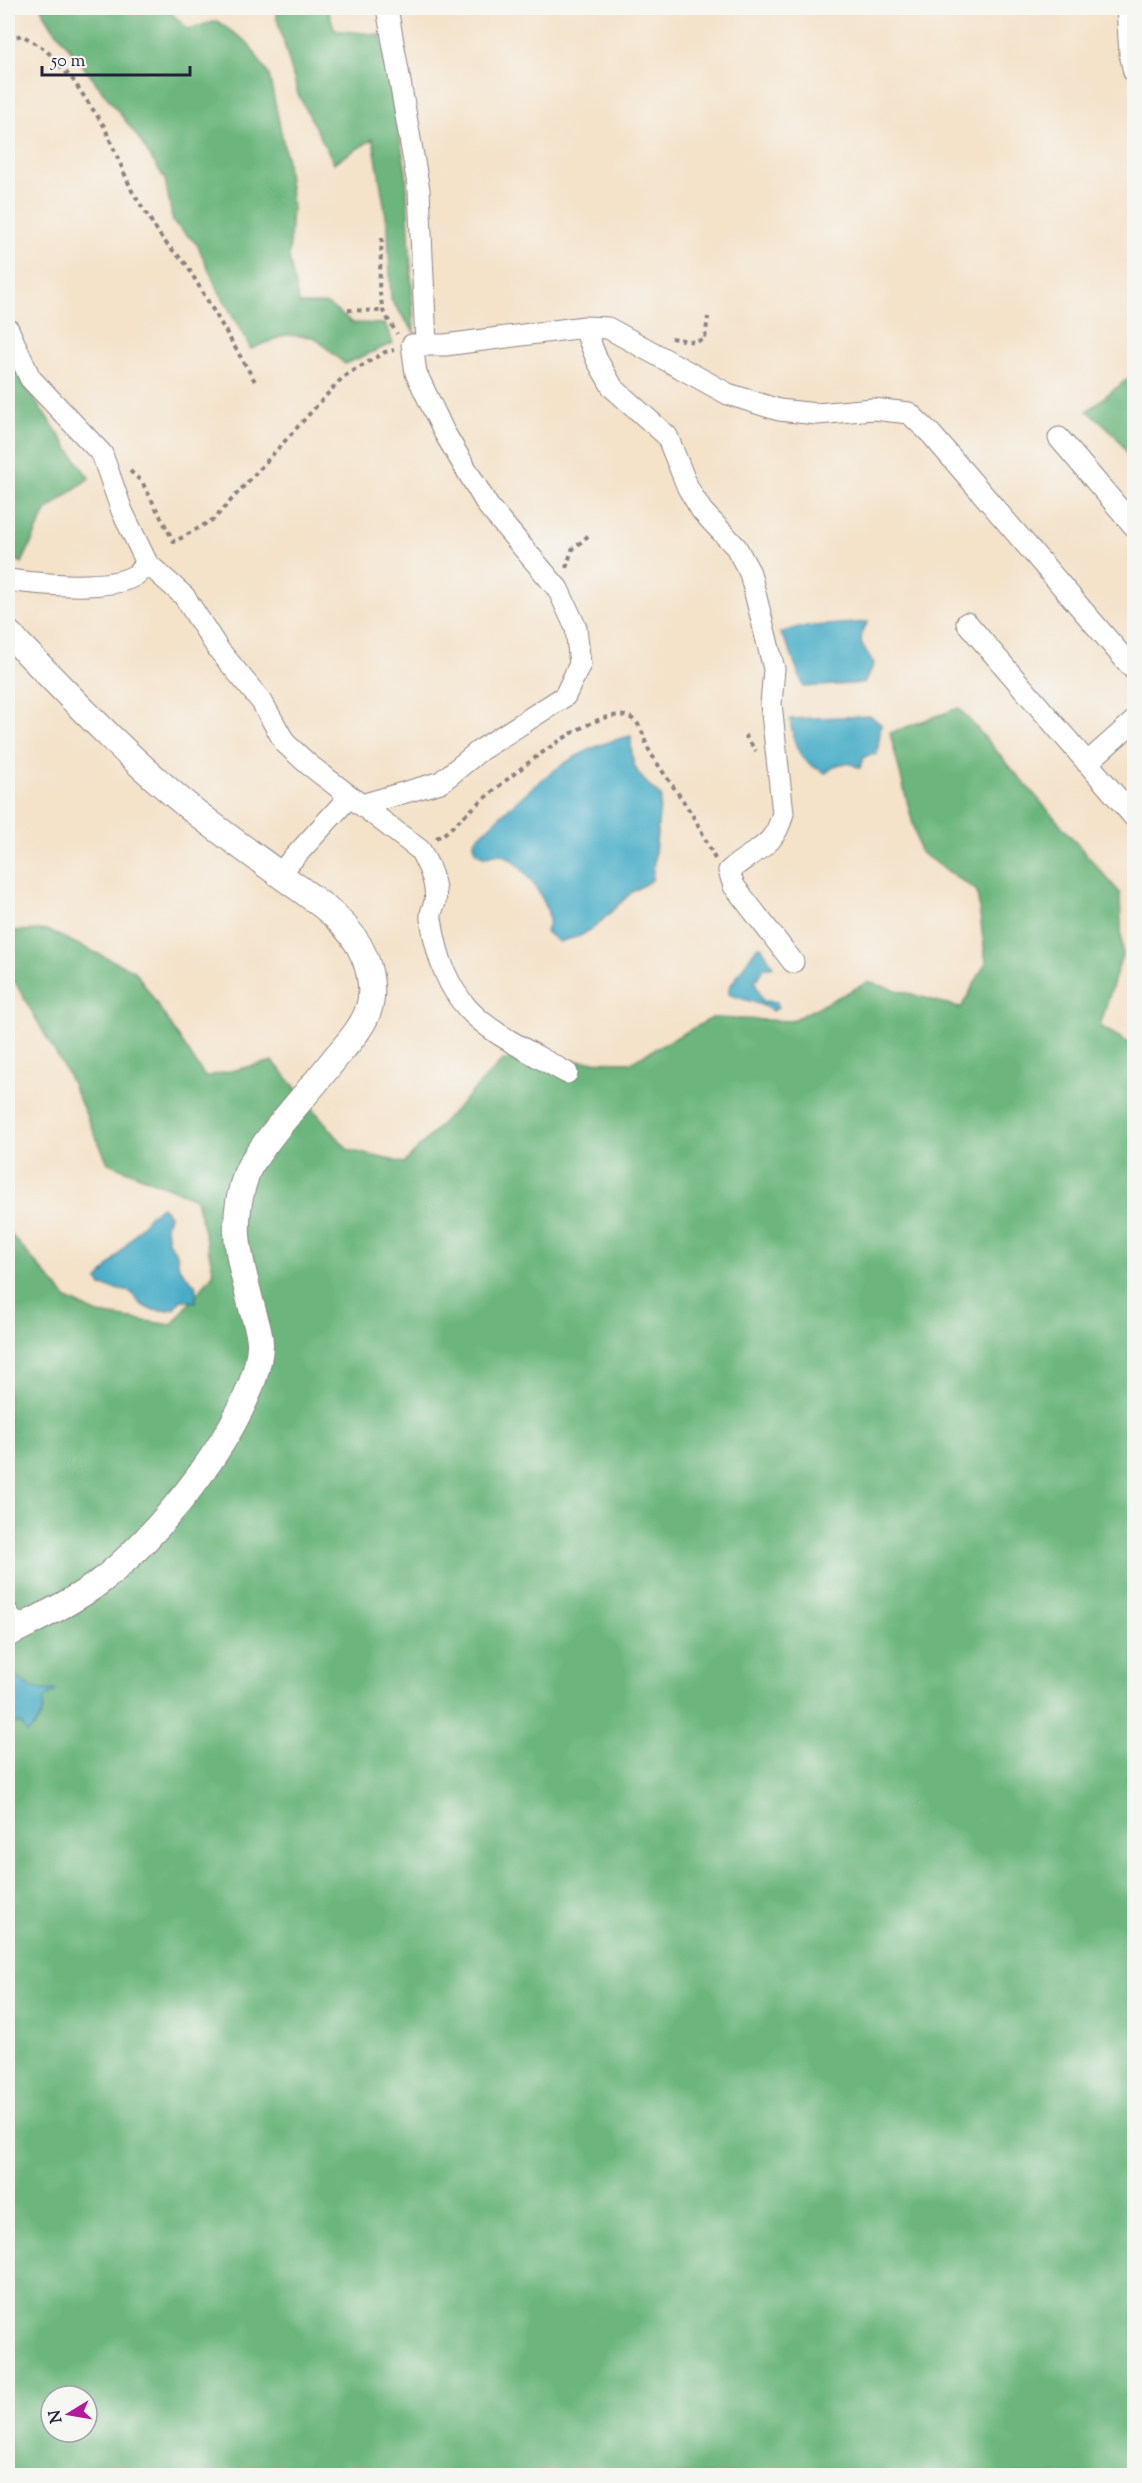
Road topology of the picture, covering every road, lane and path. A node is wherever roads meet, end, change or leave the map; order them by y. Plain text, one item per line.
1 (387, 8) edge
2 (1127, 8) edge
3 (8, 39) edge
4 (1134, 72) edge
5 (382, 238) dead end
6 (348, 310) dead end
7 (383, 311) junction
8 (584, 327) junction
9 (8, 329) edge
10 (415, 345) junction
11 (256, 383) dead end
12 (1059, 438) dead end
13 (102, 454) junction
14 (1134, 526) edge
15 (591, 533) dead end
16 (147, 563) junction
17 (8, 580) edge
18 (558, 589) junction
19 (967, 623) dead end
20 (8, 633) edge
21 (1134, 670) edge
22 (1134, 721) edge
23 (1087, 763) junction
24 (356, 800) junction
25 (1134, 818) edge
26 (407, 840) junction
27 (729, 871) junction
28 (279, 874) junction
29 (793, 962) dead end
30 (567, 1073) dead end
31 (11, 1626) edge

1 - 10 street
2 - 4 street
3 - 11 path
5 - 7 path
6 - 7 path
7 - 10 path
8 - 10 street
8 - 21 street
8 - 27 street
9 - 13 street
10 - 13 path
10 - 18 street
12 - 14 street
13 - 16 street
15 - 18 path
16 - 17 street
16 - 24 street
18 - 24 street
19 - 23 street
20 - 28 street
22 - 23 street
23 - 25 street
24 - 26 street
24 - 28 street
26 - 27 path
26 - 30 street
27 - 29 street
28 - 31 street

